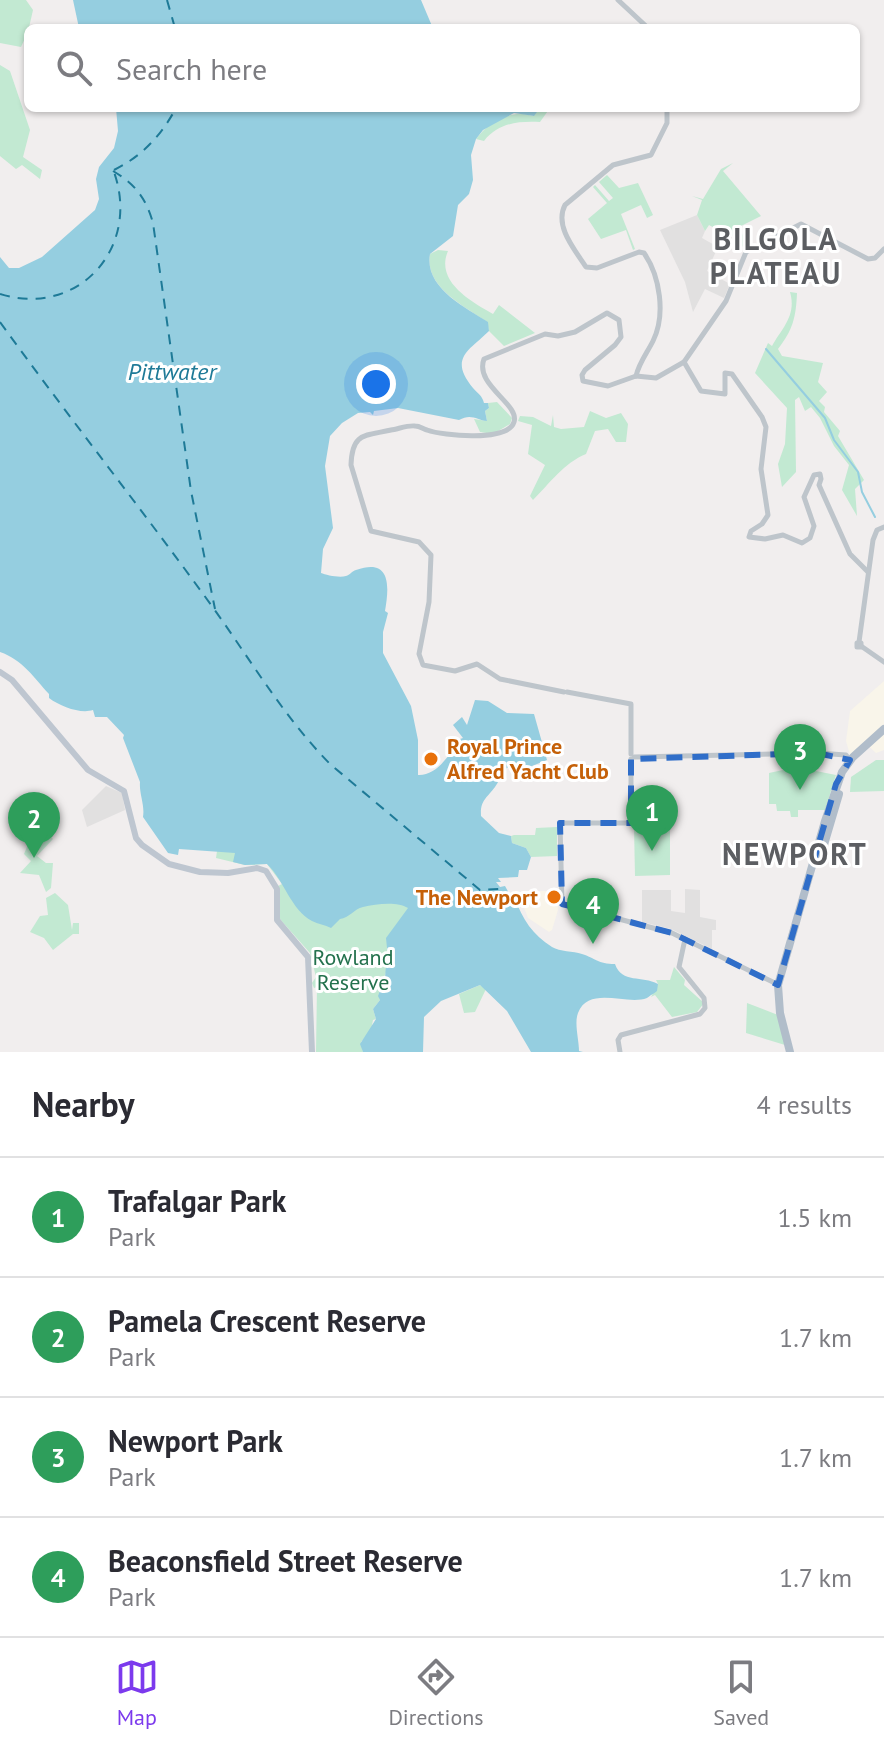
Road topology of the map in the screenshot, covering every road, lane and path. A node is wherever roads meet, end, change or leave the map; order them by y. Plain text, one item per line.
1 (618, 0) edge
2 (644, 24) edge
3 (667, 112) edge
4 (884, 249) edge
5 (684, 362) junction
6 (636, 376) junction
7 (884, 527) edge
8 (868, 572) junction
9 (884, 662) edge
10 (0, 672) edge
11 (884, 729) edge
12 (884, 736) edge
13 (865, 748) junction
14 (632, 757) junction
15 (852, 762) junction
16 (685, 939) junction
17 (781, 985) junction
18 (312, 1052) edge
19 (620, 1052) edge
20 (792, 1052) edge

1 - 2 street
3 - 6 street
4 - 5 street
5 - 6 street
5 - 8 street
6 - 14 street
7 - 8 street
8 - 9 street
10 - 18 main road
11 - 13 main road
12 - 13 main road
13 - 15 main road
14 - 15 street
14 - 16 street
15 - 17 main road
16 - 17 street
16 - 19 street
17 - 20 main road

